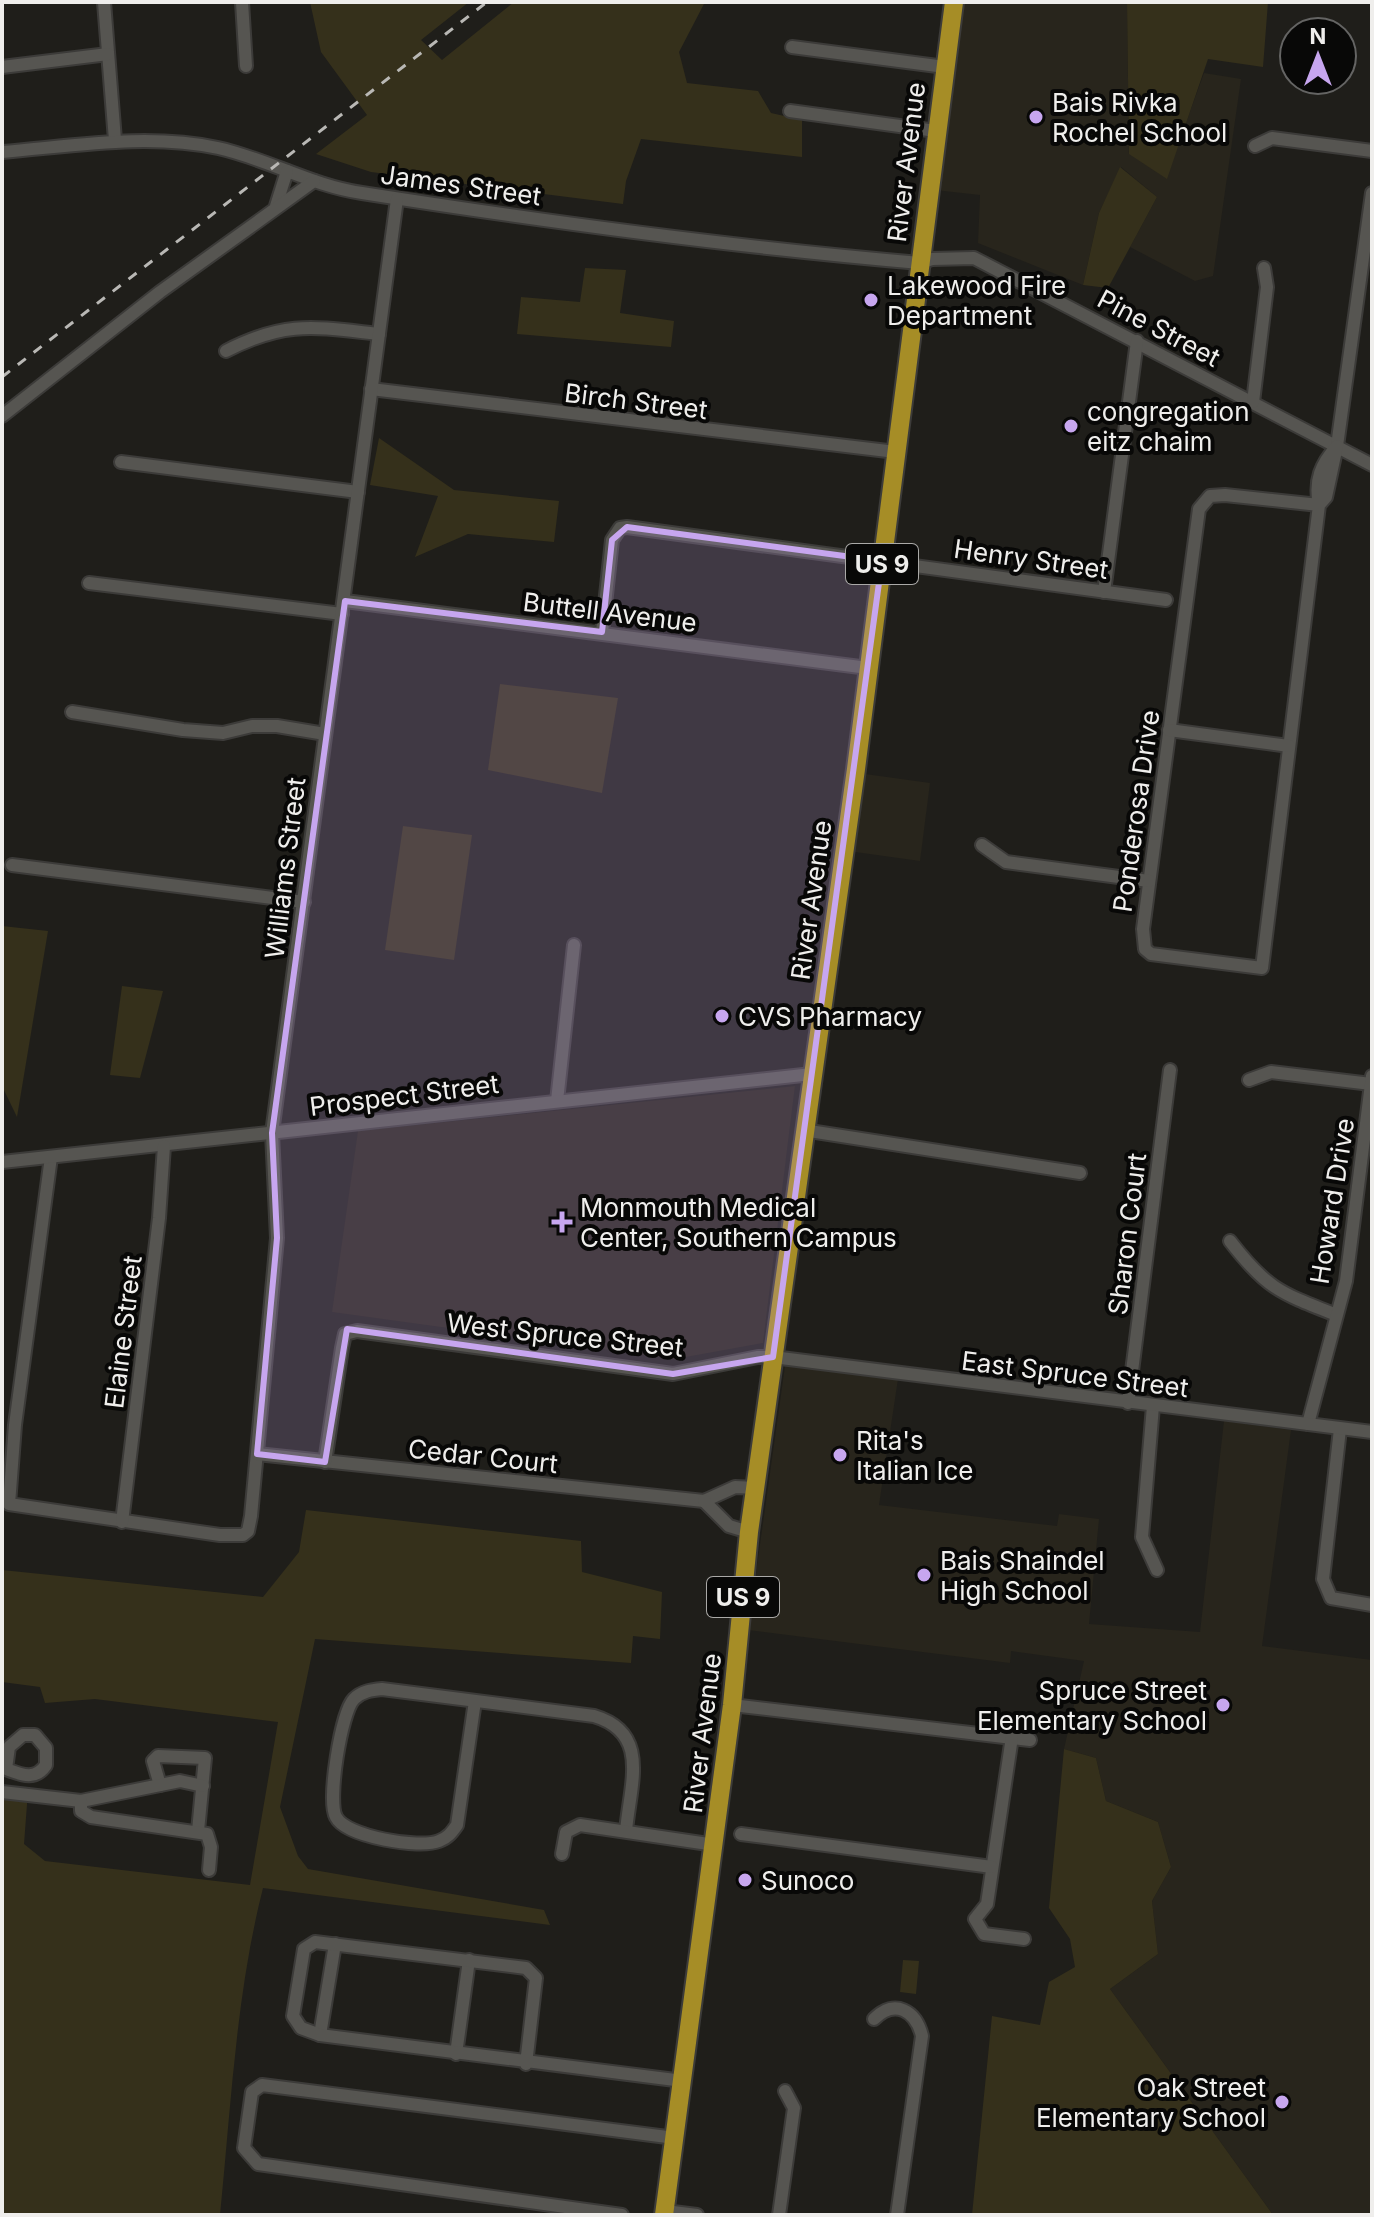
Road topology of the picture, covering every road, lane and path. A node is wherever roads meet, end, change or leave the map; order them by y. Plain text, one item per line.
1 (104, 2) edge
2 (242, 2) edge
3 (954, 2) edge
4 (792, 47) dead end
5 (108, 54) junction
6 (246, 66) dead end
7 (2, 67) edge
8 (945, 67) junction
9 (790, 111) dead end
10 (936, 131) junction
11 (115, 140) junction
12 (1255, 146) dead end
13 (1372, 151) edge
14 (2, 152) edge
15 (287, 171) junction
16 (314, 181) junction
17 (1372, 194) edge
18 (397, 199) junction
19 (276, 206) junction
20 (920, 263) junction
21 (1264, 268) dead end
22 (379, 334) junction
23 (1137, 341) junction
24 (226, 351) dead end
25 (371, 389) junction
26 (1253, 402) junction
27 (2, 416) edge
28 (1337, 446) junction
29 (896, 452) junction
30 (121, 462) dead end
31 (1372, 465) edge
32 (358, 492) junction
33 (1319, 505) junction
34 (882, 561) junction
35 (89, 583) dead end
36 (1104, 592) junction
37 (1166, 600) dead end
38 (344, 608) junction
39 (602, 632) junction
40 (868, 668) junction
41 (72, 712) dead end
42 (1169, 730) junction
43 (325, 734) junction
44 (1289, 746) junction
45 (982, 845) dead end
46 (12, 865) dead end
47 (1149, 881) junction
48 (304, 902) junction
49 (574, 945) dead end
50 (1170, 1070) dead end
51 (812, 1074) junction
52 (1249, 1080) dead end
53 (1371, 1080) edge
54 (557, 1101) junction
55 (803, 1130) junction
56 (272, 1133) junction
57 (164, 1146) junction
58 (51, 1157) junction
59 (2, 1162) edge
60 (1080, 1173) dead end
61 (1230, 1241) dead end
62 (1334, 1314) junction
63 (773, 1357) junction
64 (1128, 1403) junction
65 (1153, 1406) junction
66 (1308, 1424) junction
67 (1340, 1429) junction
68 (1372, 1432) edge
69 (257, 1454) junction
70 (325, 1462) junction
71 (757, 1488) junction
72 (704, 1501) junction
73 (122, 1522) junction
74 (749, 1532) junction
75 (1157, 1570) dead end
76 (1372, 1605) edge
77 (475, 1701) junction
78 (732, 1705) junction
79 (1012, 1737) junction
80 (1030, 1740) dead end
81 (6, 1769) dead end
82 (160, 1785) junction
83 (203, 1786) junction
84 (2, 1792) edge
85 (81, 1801) junction
86 (198, 1831) junction
87 (626, 1831) junction
88 (741, 1834) dead end
89 (715, 1845) junction
90 (562, 1854) dead end
91 (992, 1867) junction
92 (209, 1870) dead end
93 (1024, 1939) dead end
94 (335, 1944) junction
95 (469, 1960) junction
96 (874, 2019) dead end
97 (320, 2035) junction
98 (456, 2054) junction
99 (526, 2064) junction
100 (683, 2081) junction
101 (785, 2091) dead end
102 (675, 2138) junction
103 (665, 2213) edge
104 (622, 2215) edge
105 (697, 2215) edge
106 (779, 2215) edge
107 (897, 2215) edge

1 - 5 street
2 - 6 street
3 - 8 highway, River Avenue / US 9
4 - 8 street
5 - 7 street
5 - 11 street
8 - 10 highway, River Avenue / US 9
9 - 10 street
10 - 20 highway, River Avenue / US 9
11 - 14 street, James Street
11 - 15 street, James Street
12 - 13 street
15 - 16 street, James Street
15 - 19 street
16 - 18 street, James Street
16 - 19 street
17 - 28 street, Ponderosa Drive
18 - 20 street, James Street
18 - 22 street, Williams Street
19 - 27 street
20 - 23 street, Pine Street
20 - 29 highway, River Avenue / US 9
21 - 26 street
22 - 24 street
22 - 25 street, Williams Street
23 - 26 street, Pine Street
23 - 36 street
25 - 29 street, Birch Street
25 - 32 street, Williams Street
26 - 28 street, Pine Street
28 - 31 street, Pine Street
28 - 33 street, Ponderosa Drive
29 - 34 highway, River Avenue / US 9
30 - 32 street
32 - 38 street, Williams Street
33 - 42 street, Ponderosa Drive
33 - 44 street, Ponderosa Drive
34 - 36 street, Henry Street
34 - 39 street, Henry Street
34 - 40 highway, River Avenue / US 9
35 - 38 street, Buttell Avenue
36 - 37 street, Henry Street
38 - 39 street, Buttell Avenue
38 - 43 street, Williams Street
39 - 40 street, Buttell Avenue
40 - 51 highway, River Avenue / US 9
41 - 43 street
42 - 44 street
42 - 47 street, Ponderosa Drive
43 - 48 street, Williams Street
44 - 47 street, Ponderosa Drive
45 - 47 street
46 - 48 street
48 - 56 street, Williams Street
49 - 54 street
50 - 64 street, Sharon Court
51 - 54 street, Prospect Street
51 - 55 highway, River Avenue / US 9
52 - 53 street
53 - 62 street, Howard Drive
54 - 56 street, Prospect Street
55 - 60 street
55 - 63 highway, River Avenue / US 9
56 - 57 street, Prospect Street
56 - 69 street, Williams Street
57 - 58 street, Prospect Street
57 - 73 street, Elaine Street
58 - 59 street, Prospect Street
58 - 73 street
61 - 62 street
62 - 66 street, Howard Drive
63 - 64 street, East Spruce Street
63 - 70 street, West Spruce Street
63 - 71 highway, River Avenue / US 9
64 - 65 street, East Spruce Street
65 - 66 street, East Spruce Street
65 - 75 street
66 - 67 street, East Spruce Street
67 - 68 street, East Spruce Street
67 - 76 street
69 - 70 street, Cedar Court
69 - 73 street, Williams Street
70 - 72 street, Cedar Court
71 - 72 street, Cedar Court
71 - 74 highway, River Avenue / US 9
72 - 74 street
74 - 78 highway, River Avenue / US 9
77 - 77 street
77 - 87 street
78 - 79 street
78 - 89 highway, River Avenue / US 9
79 - 80 street
79 - 91 street
81 - 84 street
82 - 83 street
82 - 83 street
82 - 85 street
83 - 86 street
84 - 85 street
85 - 86 street
86 - 92 street
87 - 89 street
87 - 90 street
88 - 91 street
89 - 100 highway, River Avenue / US 9
91 - 93 street
94 - 95 street
94 - 97 street
94 - 97 street
95 - 98 street
95 - 99 street
96 - 107 street
97 - 98 street
98 - 99 street
99 - 100 street
100 - 102 highway, River Avenue / US 9
101 - 106 street
102 - 103 highway, River Avenue / US 9
102 - 104 street
103 - 105 street

